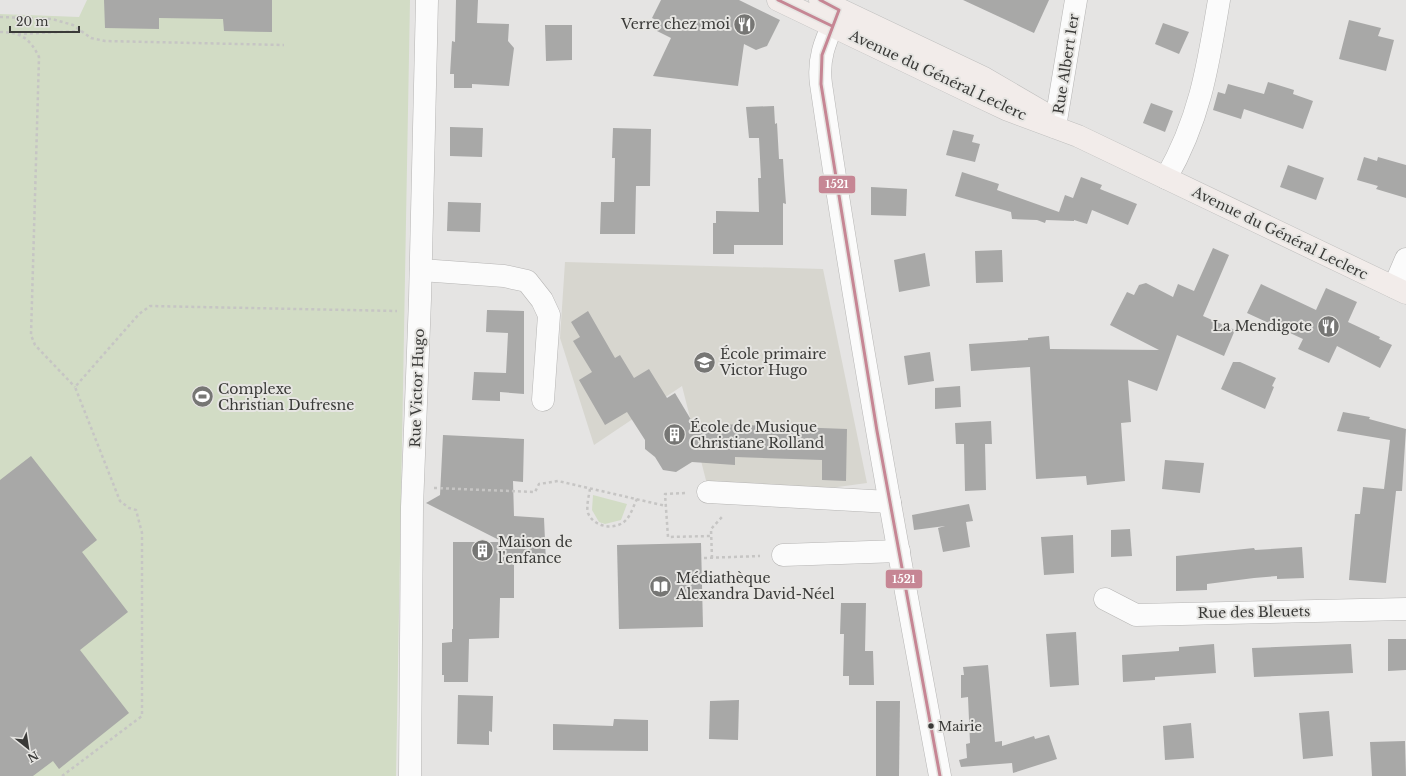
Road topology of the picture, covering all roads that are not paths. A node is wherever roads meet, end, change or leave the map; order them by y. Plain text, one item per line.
1 (428, 0) edge
2 (778, 0) edge
3 (820, 0) edge
4 (1076, 0) edge
5 (1219, 0) edge
6 (835, 18) junction
7 (1056, 124) junction
8 (1166, 178) junction
9 (1406, 259) edge
10 (421, 270) junction
11 (1400, 290) edge
12 (543, 400) dead end
13 (708, 492) road end
14 (890, 502) junction
15 (899, 551) junction
16 (783, 556) road end
17 (1106, 599) dead end
18 (1406, 609) edge
19 (410, 776) edge
20 (940, 776) edge

1 - 10 street, Rue Victor Hugo
2 - 6 main road, Avenue du Général Leclerc
3 - 6 main road, Avenue du Général Leclerc
4 - 7 street, Rue Albert 1er
5 - 8 street
6 - 7 main road, Avenue du Général Leclerc
6 - 14 street
7 - 8 main road, Avenue du Général Leclerc
8 - 11 main road, Avenue du Général Leclerc
9 - 11 street, Avenue du Général Leclerc
10 - 12 street
10 - 19 street, Rue Victor Hugo
13 - 14 street
14 - 15 street
15 - 16 street
15 - 20 street
17 - 18 street, Rue des Bleuets

